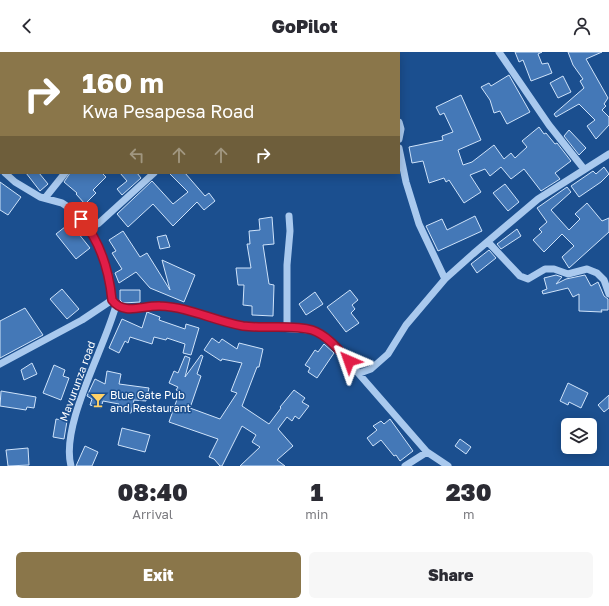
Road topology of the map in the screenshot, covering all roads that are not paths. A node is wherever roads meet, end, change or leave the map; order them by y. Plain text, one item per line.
1 (499, 52) edge
2 (400, 153) edge
3 (609, 154) edge
4 (584, 169) junction
5 (6, 174) edge
6 (64, 174) edge
7 (153, 174) edge
8 (45, 198) junction
9 (289, 216) dead end
10 (88, 228) junction
11 (488, 242) junction
12 (444, 279) junction
13 (609, 294) edge
14 (114, 302) junction
15 (287, 328) junction
16 (0, 364) edge
17 (360, 373) junction
18 (427, 452) junction
19 (71, 466) edge
20 (404, 466) edge
21 (448, 466) edge

1 - 4 street
2 - 12 street
3 - 4 street
4 - 11 street
5 - 8 street
6 - 8 street
7 - 10 street
8 - 10 street
9 - 15 street
10 - 14 street
11 - 12 street
11 - 13 street
12 - 17 street
14 - 15 street
14 - 16 street
14 - 19 street, Mavurunza road
15 - 17 street
17 - 18 street
18 - 20 street
18 - 21 street

